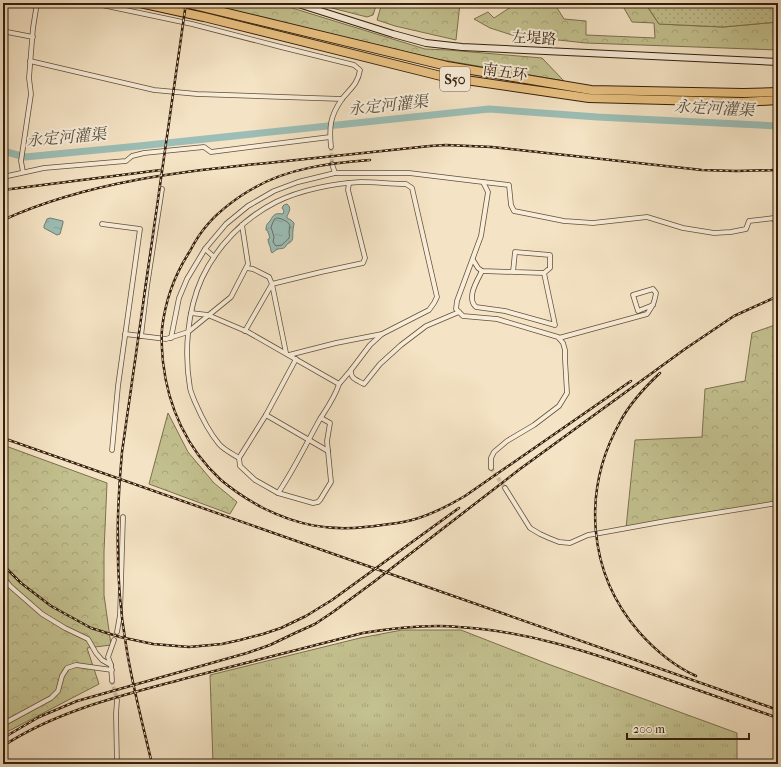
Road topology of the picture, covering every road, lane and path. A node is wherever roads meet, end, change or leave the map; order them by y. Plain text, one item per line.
1 (38, 3) edge
2 (86, 3) edge
3 (140, 3) edge
4 (186, 3) edge
5 (295, 3) edge
6 (3, 30) edge
7 (33, 37) junction
8 (30, 61) junction
9 (778, 62) edge
10 (778, 92) edge
11 (342, 99) junction
12 (778, 100) edge
13 (330, 137) junction
14 (331, 147) tunnel mouth
15 (332, 164) tunnel mouth
16 (23, 172) junction
17 (335, 173) junction
18 (361, 173) junction
19 (3, 176) edge
20 (361, 182) junction
21 (483, 182) junction
22 (349, 183) junction
23 (162, 189) dead end
24 (102, 224) dead end
25 (242, 226) junction
26 (778, 228) edge
27 (205, 249) junction
28 (214, 257) junction
29 (472, 260) junction
30 (246, 268) junction
31 (482, 271) junction
32 (513, 272) junction
33 (544, 273) junction
34 (272, 284) junction
35 (653, 305) junction
36 (191, 312) junction
37 (459, 312) junction
38 (208, 315) junction
39 (245, 331) junction
40 (188, 332) junction
41 (125, 334) junction
42 (382, 334) junction
43 (141, 336) junction
44 (171, 338) junction
45 (559, 338) junction
46 (288, 354) junction
47 (296, 359) junction
48 (351, 370) junction
49 (339, 384) junction
50 (266, 415) junction
51 (321, 418) junction
52 (309, 440) junction
53 (112, 450) dead end
54 (328, 451) junction
55 (239, 458) junction
56 (491, 468) dead end
57 (505, 488) tunnel mouth
58 (278, 493) junction
59 (778, 503) edge
60 (123, 517) dead end
61 (3, 577) edge
62 (117, 632) dead end
63 (114, 640) dead end
64 (111, 665) junction
65 (112, 670) junction
66 (112, 681) tunnel mouth
67 (118, 700) tunnel mouth
68 (3, 724) edge
69 (117, 764) edge

1 - 7 street
2 - 11 street
3 - 12 highway, 南五环 / S50
4 - 10 highway, 南五环 / S50
5 - 9 main road, 左堤路
6 - 7 street
7 - 8 street
8 - 11 street
8 - 16 street
11 - 13 street
13 - 14 street
13 - 16 street
15 - 17 street
16 - 19 street
17 - 18 street
17 - 27 street
18 - 20 street
18 - 21 street
20 - 22 street
20 - 42 street
21 - 26 street
21 - 29 street
22 - 25 street
22 - 34 street
23 - 43 street
24 - 41 street
25 - 28 street
25 - 30 street
27 - 28 street
27 - 44 street
28 - 36 street
29 - 31 street
29 - 37 street
30 - 34 street
30 - 38 street
31 - 32 street
31 - 33 street
32 - 33 street
32 - 33 street
34 - 39 street
34 - 46 street
35 - 35 street
35 - 45 street
36 - 38 street
36 - 40 street
37 - 45 street
37 - 48 street
38 - 39 street
38 - 40 street
39 - 46 street
40 - 44 street
40 - 55 street
41 - 43 street
41 - 53 street
42 - 46 street
42 - 48 street
43 - 44 street
45 - 56 street
46 - 47 street
47 - 49 street
47 - 50 street
48 - 49 street
49 - 51 street
50 - 52 street
50 - 55 street
51 - 52 street
51 - 54 street
52 - 54 street
52 - 58 street
54 - 58 street
55 - 58 street
57 - 59 street
60 - 62 street
61 - 64 street
63 - 64 street
64 - 65 street
65 - 66 street
65 - 68 street
67 - 69 street

